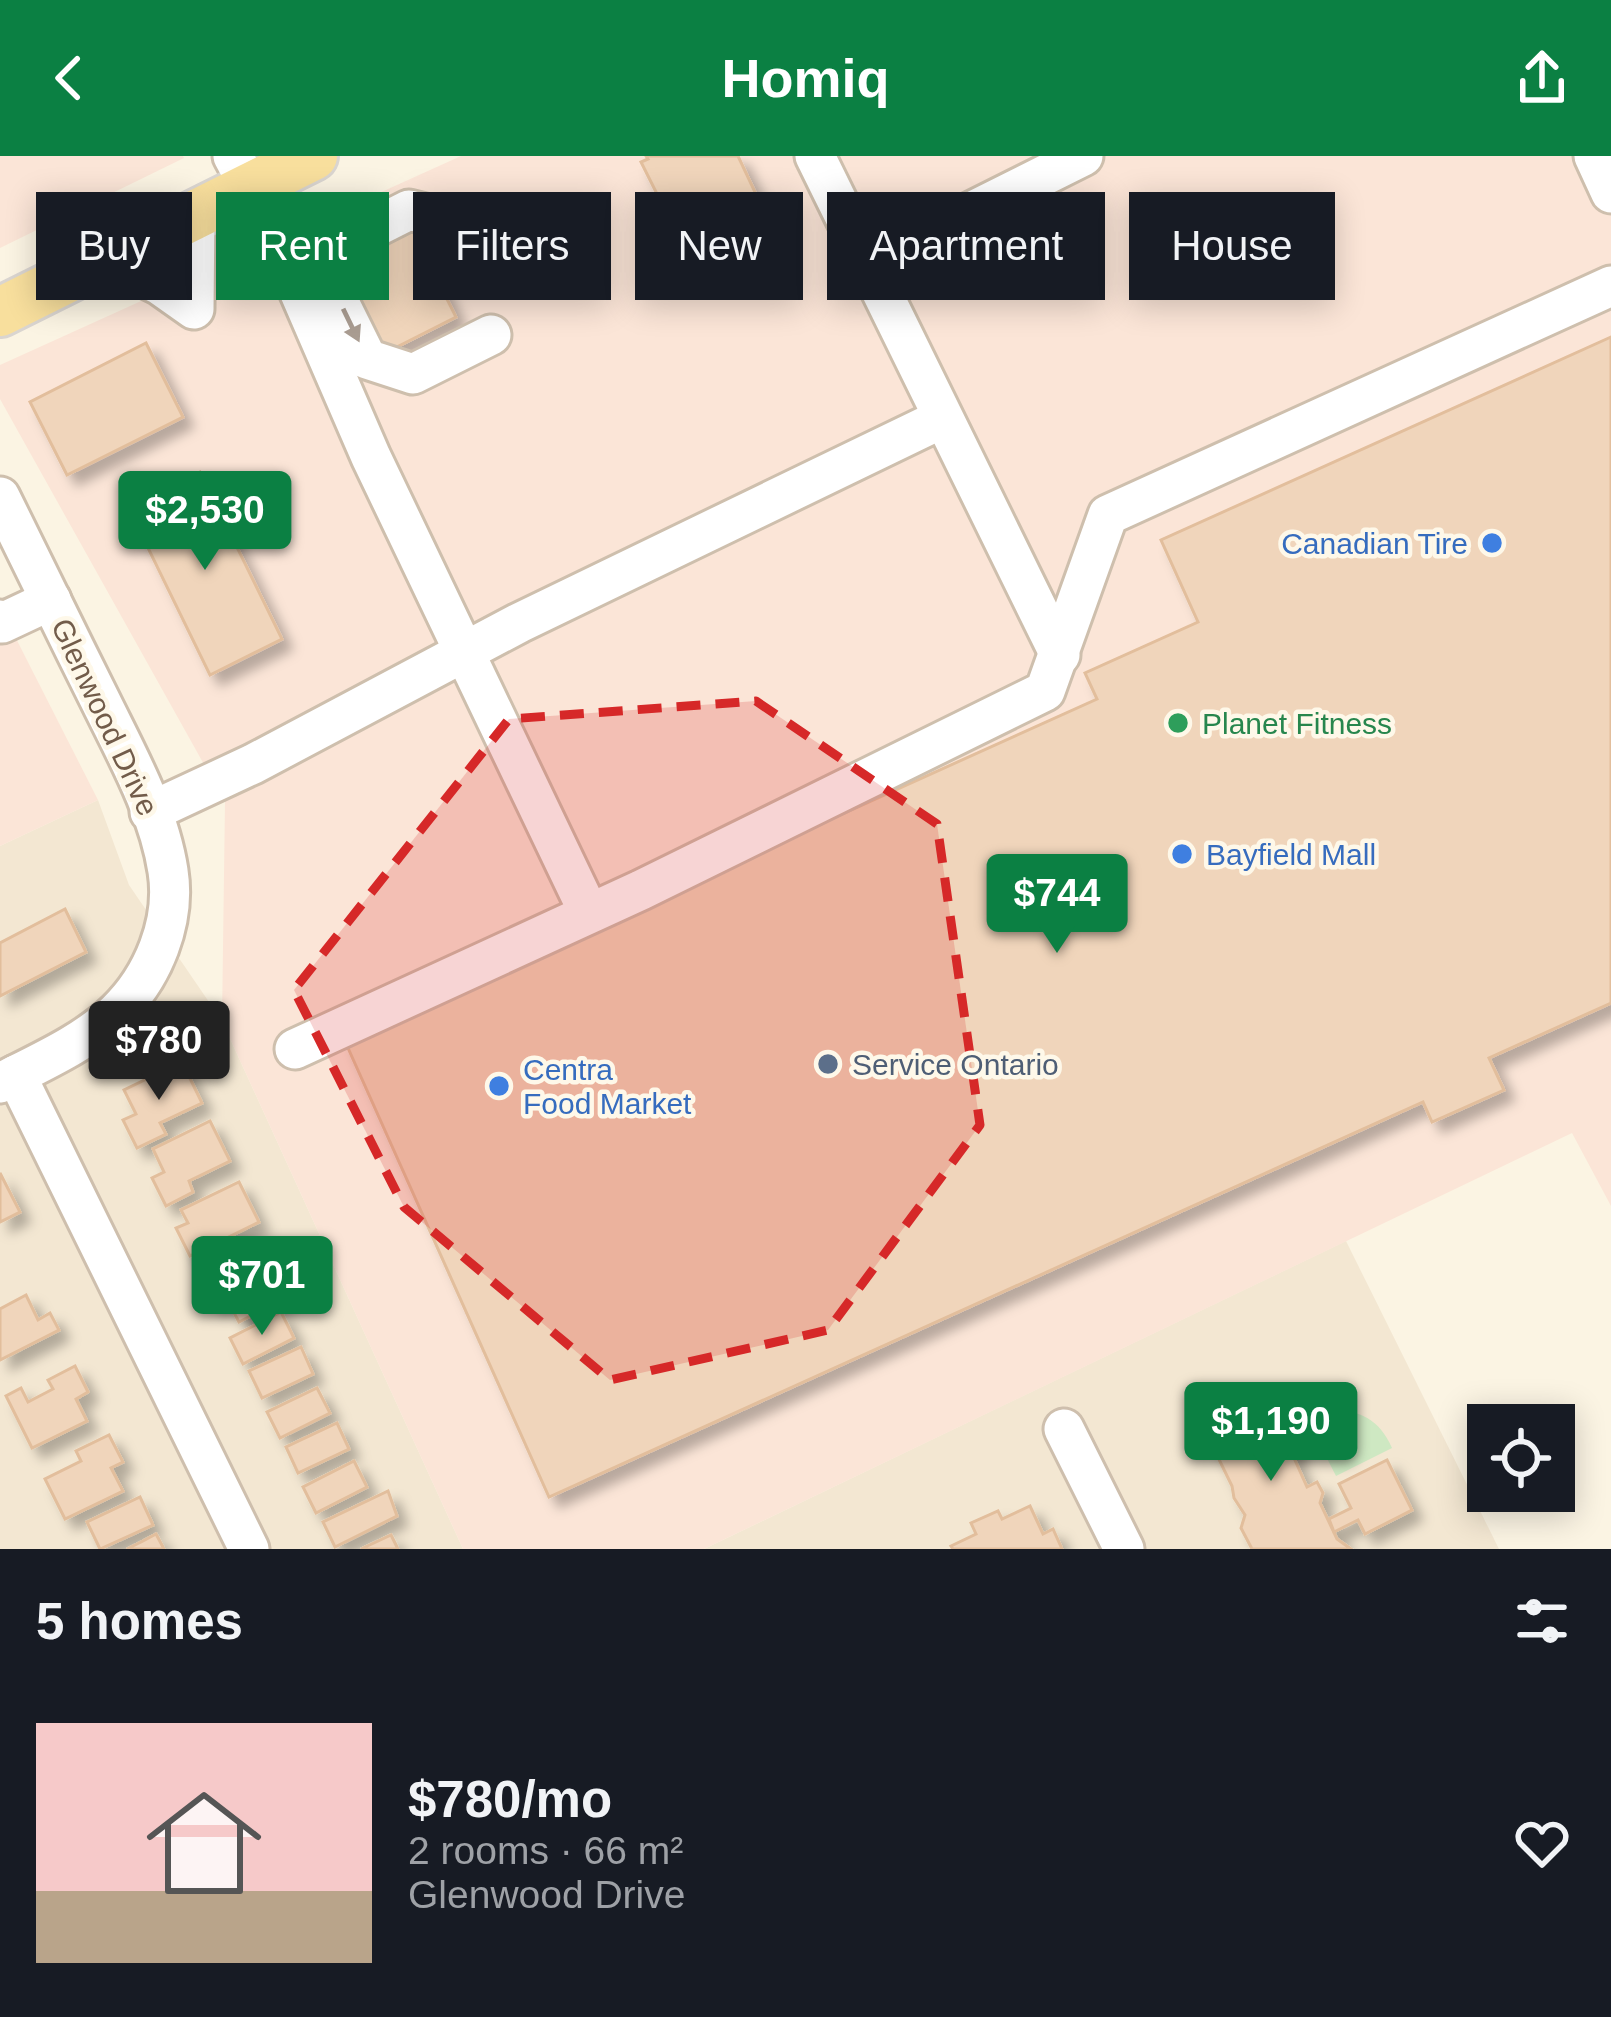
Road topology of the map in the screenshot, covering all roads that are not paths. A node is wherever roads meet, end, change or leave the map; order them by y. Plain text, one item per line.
1 (313, 156) edge
2 (815, 156) edge
3 (1083, 156) edge
4 (1594, 156) edge
5 (241, 171) edge
6 (832, 192) edge
7 (1012, 192) edge
8 (1611, 193) edge
9 (413, 211) edge
10 (195, 213) junction
11 (192, 215) edge
12 (1611, 286) edge
13 (36, 294) edge
14 (181, 300) edge
15 (884, 300) edge
16 (0, 312) edge
17 (491, 335) dead end
18 (941, 419) junction
19 (0, 497) edge
20 (51, 600) junction
21 (0, 620) edge
22 (463, 652) junction
23 (1060, 655) junction
24 (150, 812) junction
25 (589, 913) junction
26 (295, 1049) dead end
27 (8, 1079) edge
28 (1064, 1429) dead end
29 (249, 1549) edge
30 (1124, 1549) edge

1 - 5 main road
2 - 6 street
3 - 7 street
4 - 8 street
5 - 10 main road
5 - 22 street
9 -> 17 street
10 - 11 main road
10 - 14 street
12 - 23 street
13 - 16 main road
15 - 18 street
18 - 22 street
18 - 23 street
19 - 20 street, Glenwood Drive
20 - 21 street
20 - 24 street, Glenwood Drive
22 - 24 street
22 - 25 street
23 - 25 street
24 - 27 street, Glenwood Drive
25 - 26 street
27 - 29 street
28 - 30 street

